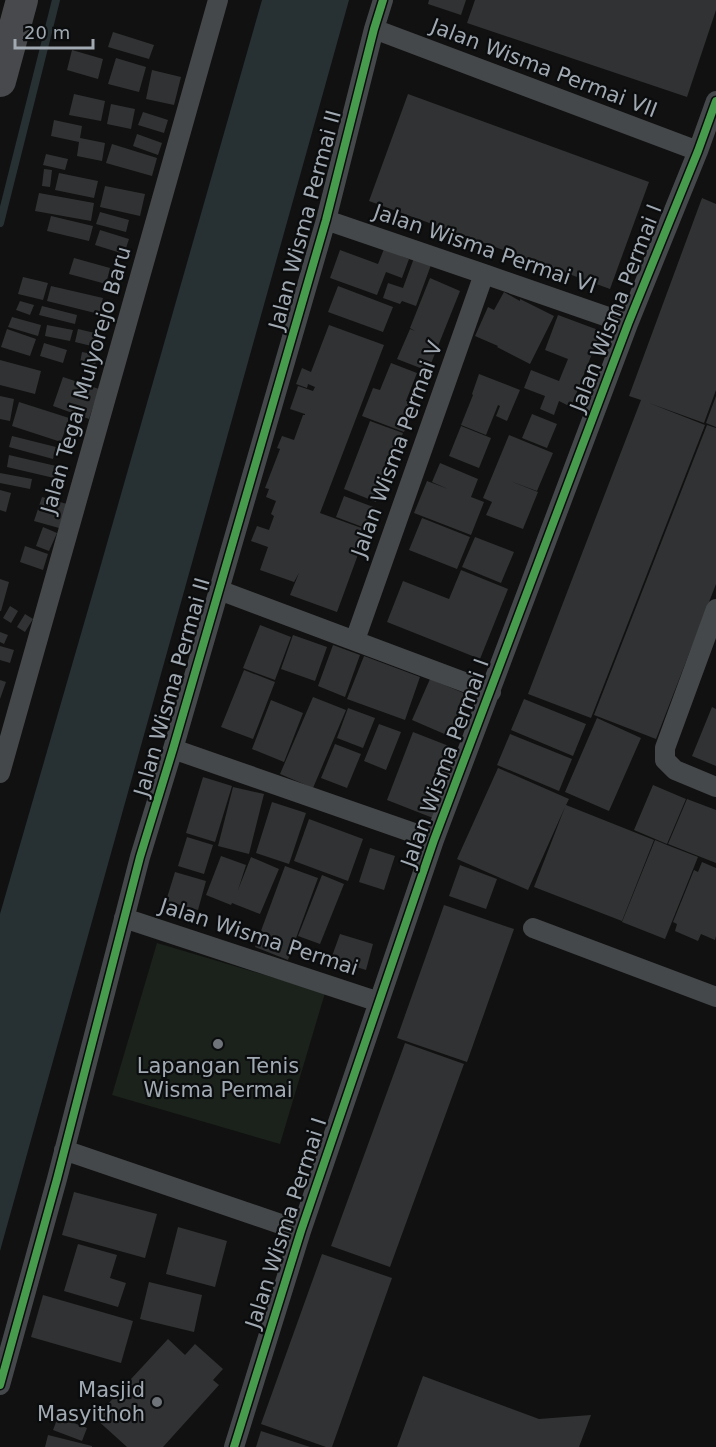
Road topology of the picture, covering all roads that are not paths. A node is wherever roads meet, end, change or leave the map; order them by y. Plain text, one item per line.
1 (22, 0) edge
2 (218, 0) edge
3 (383, 0) edge
4 (374, 29) junction
5 (0, 81) edge
6 (716, 101) edge
7 (698, 151) junction
8 (326, 220) junction
9 (484, 274) junction
10 (628, 324) junction
11 (219, 590) junction
12 (716, 609) edge
13 (355, 640) junction
14 (491, 692) junction
15 (173, 749) junction
16 (0, 773) edge
17 (716, 786) edge
18 (434, 840) junction
19 (124, 918) junction
20 (533, 928) dead end
21 (716, 997) edge
22 (379, 1002) junction
23 (64, 1150) junction
24 (301, 1231) junction
25 (0, 1385) edge
26 (234, 1447) edge

1 - 5 main road
2 - 16 street, Jalan Tegal Mulyorejo Baru
3 - 4 street, Jalan Wisma Permai II
4 - 7 street, Jalan Wisma Permai VII
4 - 8 street, Jalan Wisma Permai II
6 - 7 street, Jalan Wisma Permai I
7 - 10 street, Jalan Wisma Permai I
8 - 9 street, Jalan Wisma Permai VI
8 - 11 street, Jalan Wisma Permai II
9 - 10 street, Jalan Wisma Permai VI
9 - 13 street, Jalan Wisma Permai V
10 - 14 street, Jalan Wisma Permai I
11 - 13 street
11 - 15 street, Jalan Wisma Permai II
12 - 17 street
13 - 14 street
14 - 18 street, Jalan Wisma Permai I
15 - 18 street
15 - 19 street, Jalan Wisma Permai II
18 - 22 street, Jalan Wisma Permai I
19 - 22 street, Jalan Wisma Permai
19 - 23 street, Jalan Wisma Permai II
20 - 21 street
22 - 24 street, Jalan Wisma Permai I
23 - 24 street
23 - 25 street, Jalan Wisma Permai II
24 - 26 street, Jalan Wisma Permai I

